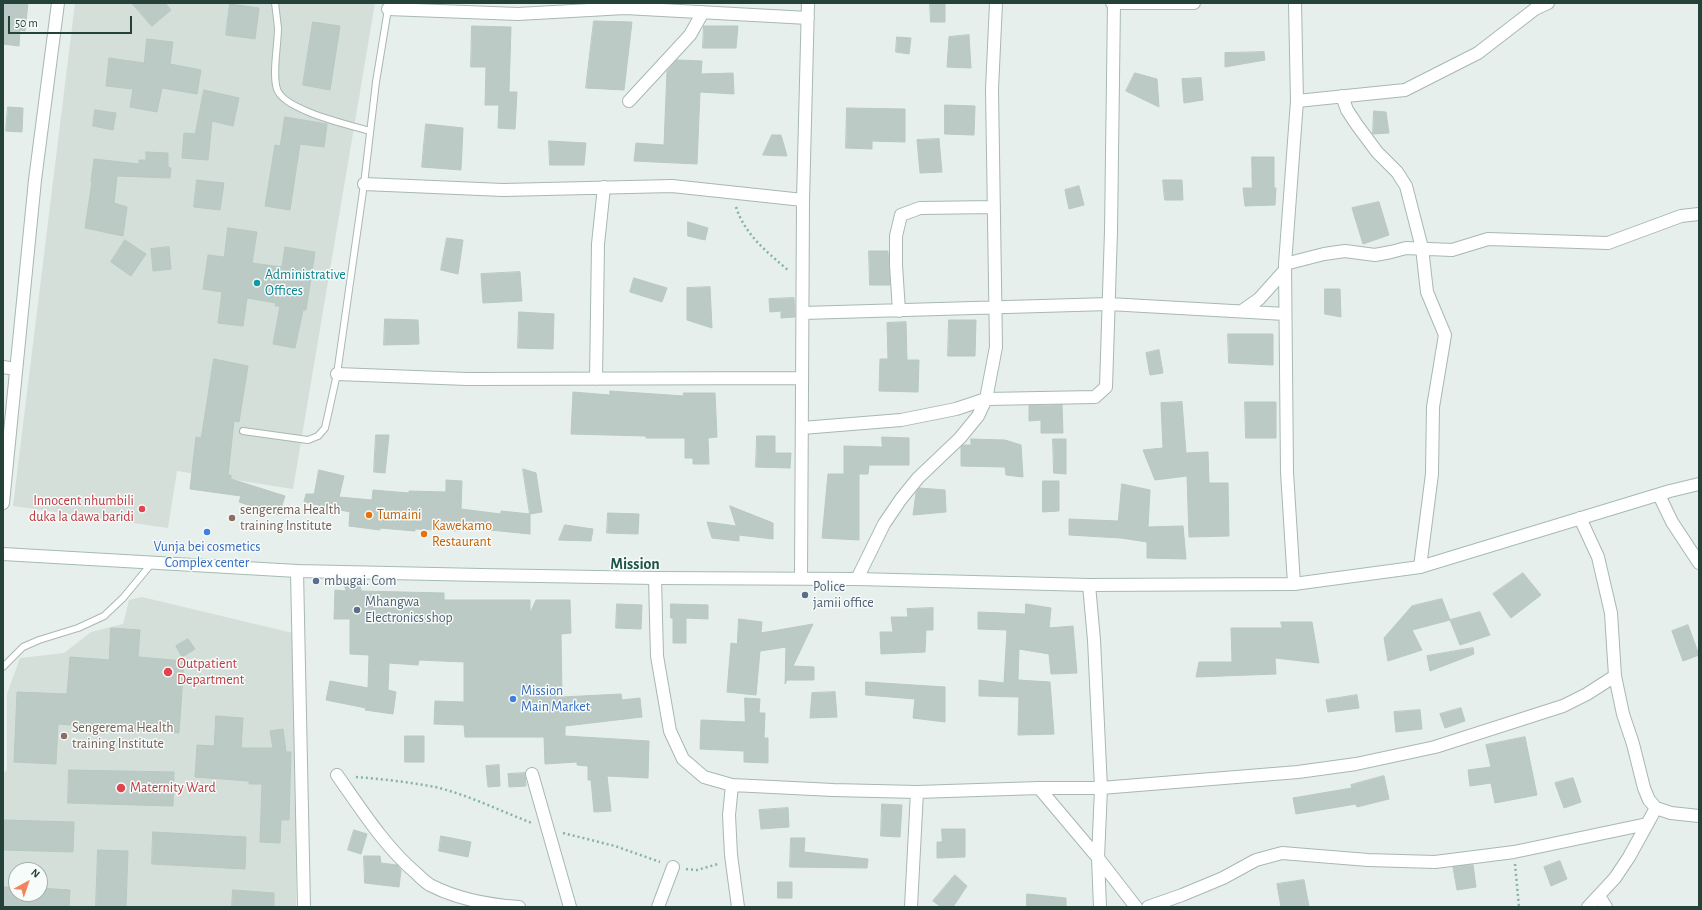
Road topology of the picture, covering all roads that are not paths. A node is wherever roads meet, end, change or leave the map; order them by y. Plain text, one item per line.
1 (58, 3) edge
2 (275, 3) edge
3 (808, 3) edge
4 (996, 3) edge
5 (1113, 3) edge
6 (1194, 3) edge
7 (1295, 3) edge
8 (1548, 3) edge
9 (388, 6) edge
10 (625, 6) edge
11 (710, 9) edge
12 (808, 18) junction
13 (1342, 96) junction
14 (629, 101) dead end
15 (1297, 101) junction
16 (370, 131) junction
17 (364, 184) junction
18 (604, 187) junction
19 (803, 200) junction
20 (994, 207) junction
21 (1699, 214) edge
22 (1422, 248) junction
23 (1285, 267) junction
24 (1109, 304) junction
25 (996, 308) junction
26 (899, 311) junction
27 (1242, 311) junction
28 (803, 312) junction
29 (1285, 314) junction
30 (3, 367) edge
31 (16, 369) junction
32 (337, 374) junction
33 (802, 378) junction
34 (596, 379) junction
35 (986, 399) junction
36 (802, 428) junction
37 (243, 431) dead end
38 (1699, 484) edge
39 (1659, 495) junction
40 (3, 503) edge
41 (1580, 518) junction
42 (3, 554) edge
43 (154, 562) junction
44 (1699, 563) edge
45 (1420, 567) junction
46 (297, 571) junction
47 (655, 578) junction
48 (801, 578) junction
49 (857, 579) junction
50 (1294, 584) junction
51 (1090, 585) junction
52 (3, 667) edge
53 (1615, 676) junction
54 (532, 774) dead end
55 (337, 776) road end
56 (732, 785) junction
57 (1038, 788) junction
58 (1101, 788) junction
59 (917, 792) junction
60 (1656, 808) junction
61 (1699, 816) edge
62 (1647, 824) junction
63 (1098, 858) junction
64 (674, 867) road end
65 (1599, 896) junction
66 (304, 907) edge
67 (519, 907) edge
68 (570, 907) edge
69 (658, 907) edge
70 (738, 907) edge
71 (912, 907) edge
72 (1100, 907) edge
73 (1136, 907) edge
74 (1148, 907) edge
75 (1588, 907) edge
76 (1606, 907) edge

1 - 31 street
2 - 16 lane
3 - 12 street
4 - 20 street
5 - 6 street
5 - 24 street
7 - 15 street
8 - 13 street
9 - 10 street
9 - 16 lane
10 - 11 street
11 - 12 street
11 - 14 street
12 - 19 street
13 - 15 street
13 - 22 street
15 - 23 street
16 - 17 lane
17 - 18 street
17 - 32 lane
18 - 19 street
18 - 34 street
19 - 28 street
20 - 25 street
20 - 26 street
21 - 22 street
22 - 23 street
22 - 45 street
23 - 27 street
23 - 29 street
24 - 25 street
24 - 27 street
24 - 35 street
25 - 26 street
25 - 35 street
26 - 28 street
27 - 29 street
28 - 33 street
29 - 50 street
30 - 31 street
31 - 40 street
32 - 34 street
32 - 37 lane
33 - 34 street
33 - 36 street
35 - 36 street
35 - 49 street
36 - 48 street
38 - 39 street
39 - 41 street
39 - 44 street
41 - 45 street
41 - 53 street
42 - 43 street
43 - 46 street
43 - 52 lane
45 - 50 street
46 - 47 street
46 - 66 street
47 - 48 street
47 - 56 street
48 - 49 street
49 - 51 street
50 - 51 street
51 - 58 street
53 - 58 street
53 - 60 street
54 - 68 street
55 - 67 street
56 - 59 street
56 - 70 street
57 - 58 street
57 - 59 street
57 - 63 street
58 - 63 street
59 - 71 street
60 - 61 street
60 - 62 street
62 - 65 street
62 - 74 street
63 - 72 street
63 - 73 street
64 - 69 street
65 - 75 street
65 - 76 street

